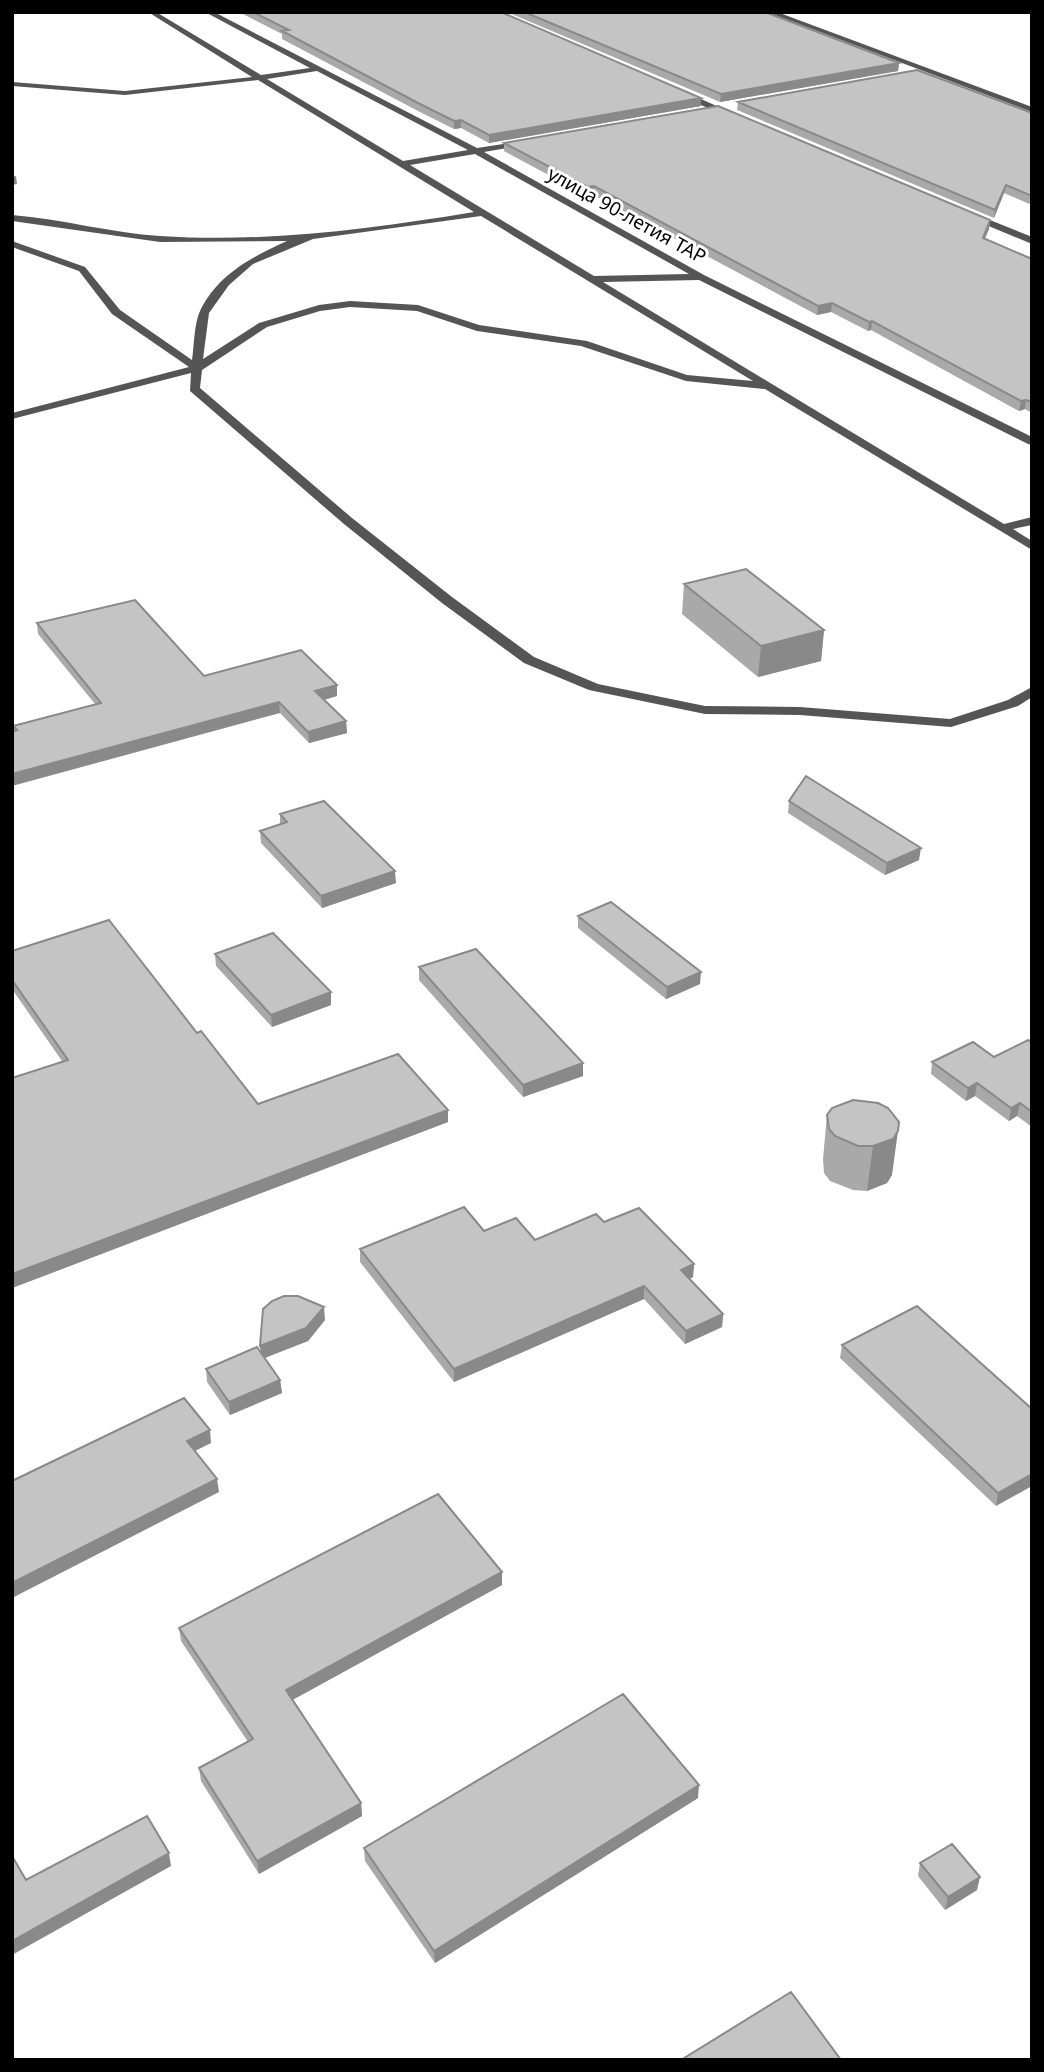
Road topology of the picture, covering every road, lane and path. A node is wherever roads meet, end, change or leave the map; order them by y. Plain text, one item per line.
1 (151, 12) edge
2 (208, 12) edge
3 (770, 12) edge
4 (317, 69) junction
5 (928, 71) junction
6 (901, 75) edge
7 (257, 78) junction
8 (12, 84) edge
9 (668, 88) edge
10 (732, 107) dead end
11 (719, 109) junction
12 (1032, 110) edge
13 (705, 111) edge
14 (744, 120) edge
15 (543, 139) edge
16 (476, 151) junction
17 (402, 164) junction
18 (957, 210) edge
19 (484, 213) junction
20 (12, 218) edge
21 (316, 236) junction
22 (1032, 241) edge
23 (12, 244) edge
24 (701, 276) junction
25 (592, 279) junction
26 (197, 368) junction
27 (769, 386) junction
28 (12, 416) edge
29 (1032, 442) edge
30 (1032, 522) edge
31 (1003, 528) junction
32 (1032, 545) edge
33 (1032, 691) edge

1 - 7 street
2 - 4 street, улица 90-летия ТАР
3 - 5 street
4 - 7 street
4 - 16 street, улица 90-летия ТАР
5 - 6 street
5 - 12 street
7 - 8 street
7 - 17 street
9 - 11 street
10 - 11 street
11 - 13 street
11 - 14 street
15 - 16 street
16 - 17 street
16 - 24 street, улица 90-летия ТАР
17 - 19 street
18 - 22 street
19 - 21 street
19 - 25 street
20 - 21 street
21 - 26 street
23 - 26 street
24 - 25 street
24 - 29 street, улица 90-летия ТАР
25 - 27 street
26 - 27 street
26 - 28 street
26 - 33 street
27 - 31 street
30 - 31 street
31 - 32 street

